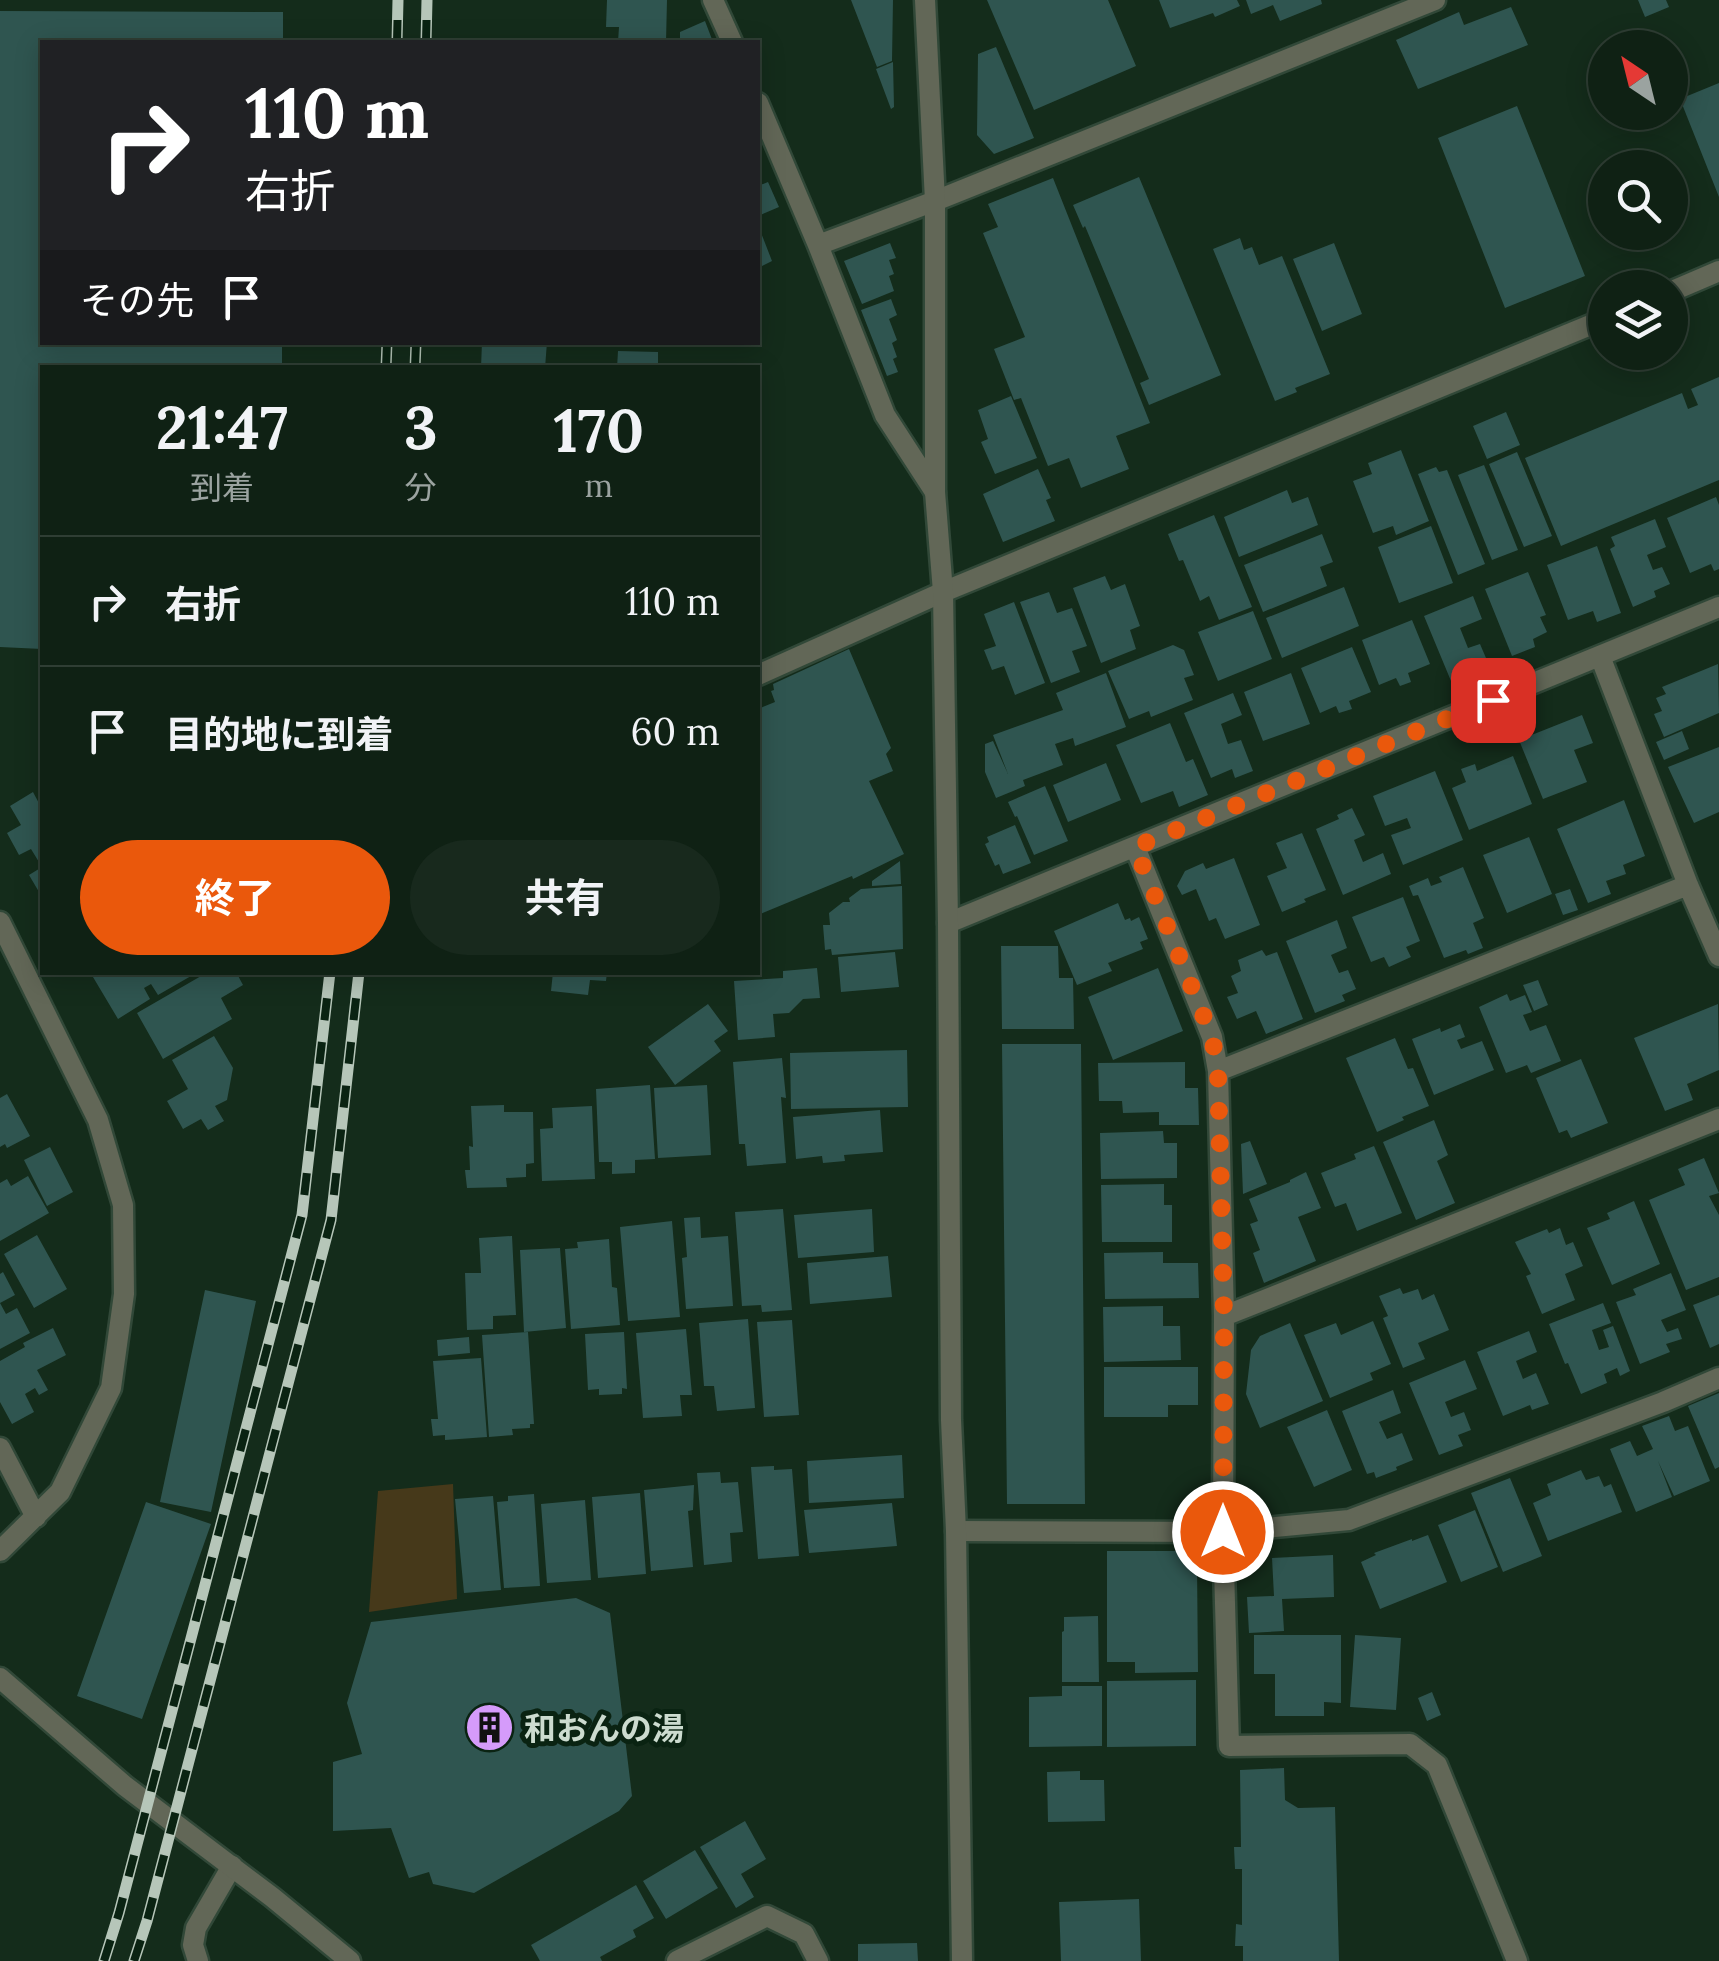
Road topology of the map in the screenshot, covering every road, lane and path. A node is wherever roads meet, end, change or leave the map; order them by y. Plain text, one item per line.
1 (714, 0) edge
2 (925, 0) edge
3 (1435, 0) edge
4 (731, 40) edge
5 (760, 108) edge
6 (935, 201) junction
7 (818, 245) junction
8 (1719, 271) edge
9 (1688, 284) edge
10 (1588, 325) edge
11 (935, 492) junction
12 (943, 592) junction
13 (1719, 608) edge
14 (1600, 656) junction
15 (760, 675) edge
16 (1135, 847) junction
17 (1688, 885) junction
18 (0, 922) edge
19 (948, 923) junction
20 (1719, 956) edge
21 (1218, 1072) junction
22 (1719, 1120) edge
23 (1224, 1316) junction
24 (1719, 1378) edge
25 (0, 1448) edge
26 (36, 1516) junction
27 (956, 1531) junction
28 (1223, 1532) junction
29 (0, 1551) edge
30 (0, 1678) edge
31 (232, 1866) junction
32 (198, 1961) edge
33 (350, 1961) edge
34 (677, 1961) edge
35 (818, 1961) edge
36 (962, 1961) edge
37 (1517, 1961) edge

1 - 4 street
2 - 6 street
3 - 6 street
5 - 7 street
6 - 7 street
6 - 11 street
7 - 11 street
8 - 9 street
10 - 12 street
11 - 12 street
12 - 15 street
12 - 19 street
13 - 14 street
14 - 16 street
14 - 17 street
16 - 19 street
16 - 21 street
17 - 20 street
17 - 21 street
18 - 26 street
19 - 27 street
21 - 23 street
22 - 23 street
23 - 28 street
24 - 28 street
25 - 26 street
26 - 29 street
27 - 28 street
27 - 36 street
28 - 37 street
30 - 31 street
31 - 32 street
31 - 33 street
34 - 35 street

